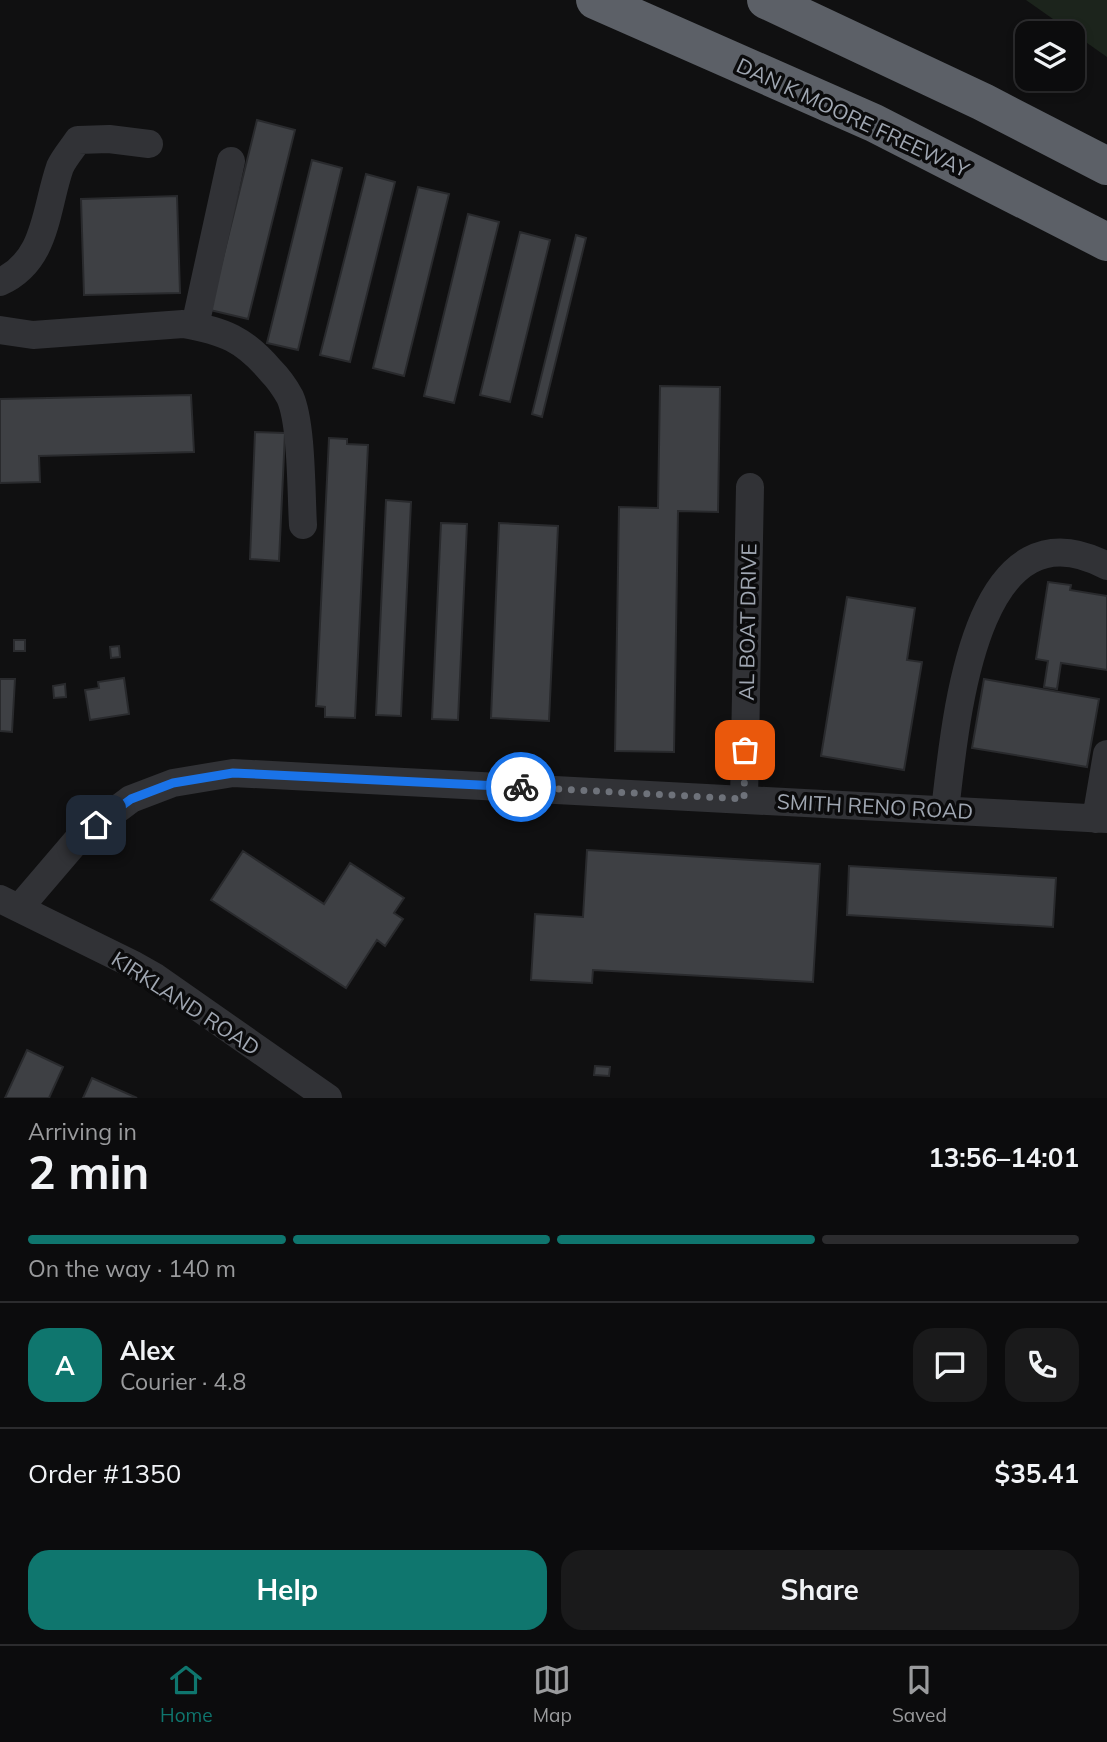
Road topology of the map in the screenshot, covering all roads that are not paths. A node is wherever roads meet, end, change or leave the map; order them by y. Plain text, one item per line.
1 (595, 0) edge
2 (766, 0) edge
3 (149, 144) dead end
4 (230, 162) dead end
5 (1107, 166) edge
6 (1107, 242) edge
7 (0, 282) edge
8 (195, 326) junction
9 (0, 330) edge
10 (750, 487) dead end
11 (303, 525) dead end
12 (1107, 566) edge
13 (1107, 754) edge
14 (744, 799) junction
15 (945, 810) junction
16 (1102, 819) edge
17 (10, 903) edge
18 (328, 1098) edge

1 - 6 highway, DAN K MOORE FREEWAY
2 - 5 highway
3 - 7 street
4 - 8 street
8 - 9 street
8 - 11 street
10 - 14 street, AL BOAT DRIVE
12 - 15 street
13 - 16 street
14 - 15 street, SMITH RENO ROAD
14 - 17 street, SMITH RENO ROAD
15 - 16 street, SMITH RENO ROAD
17 - 18 street, KIRKLAND ROAD

